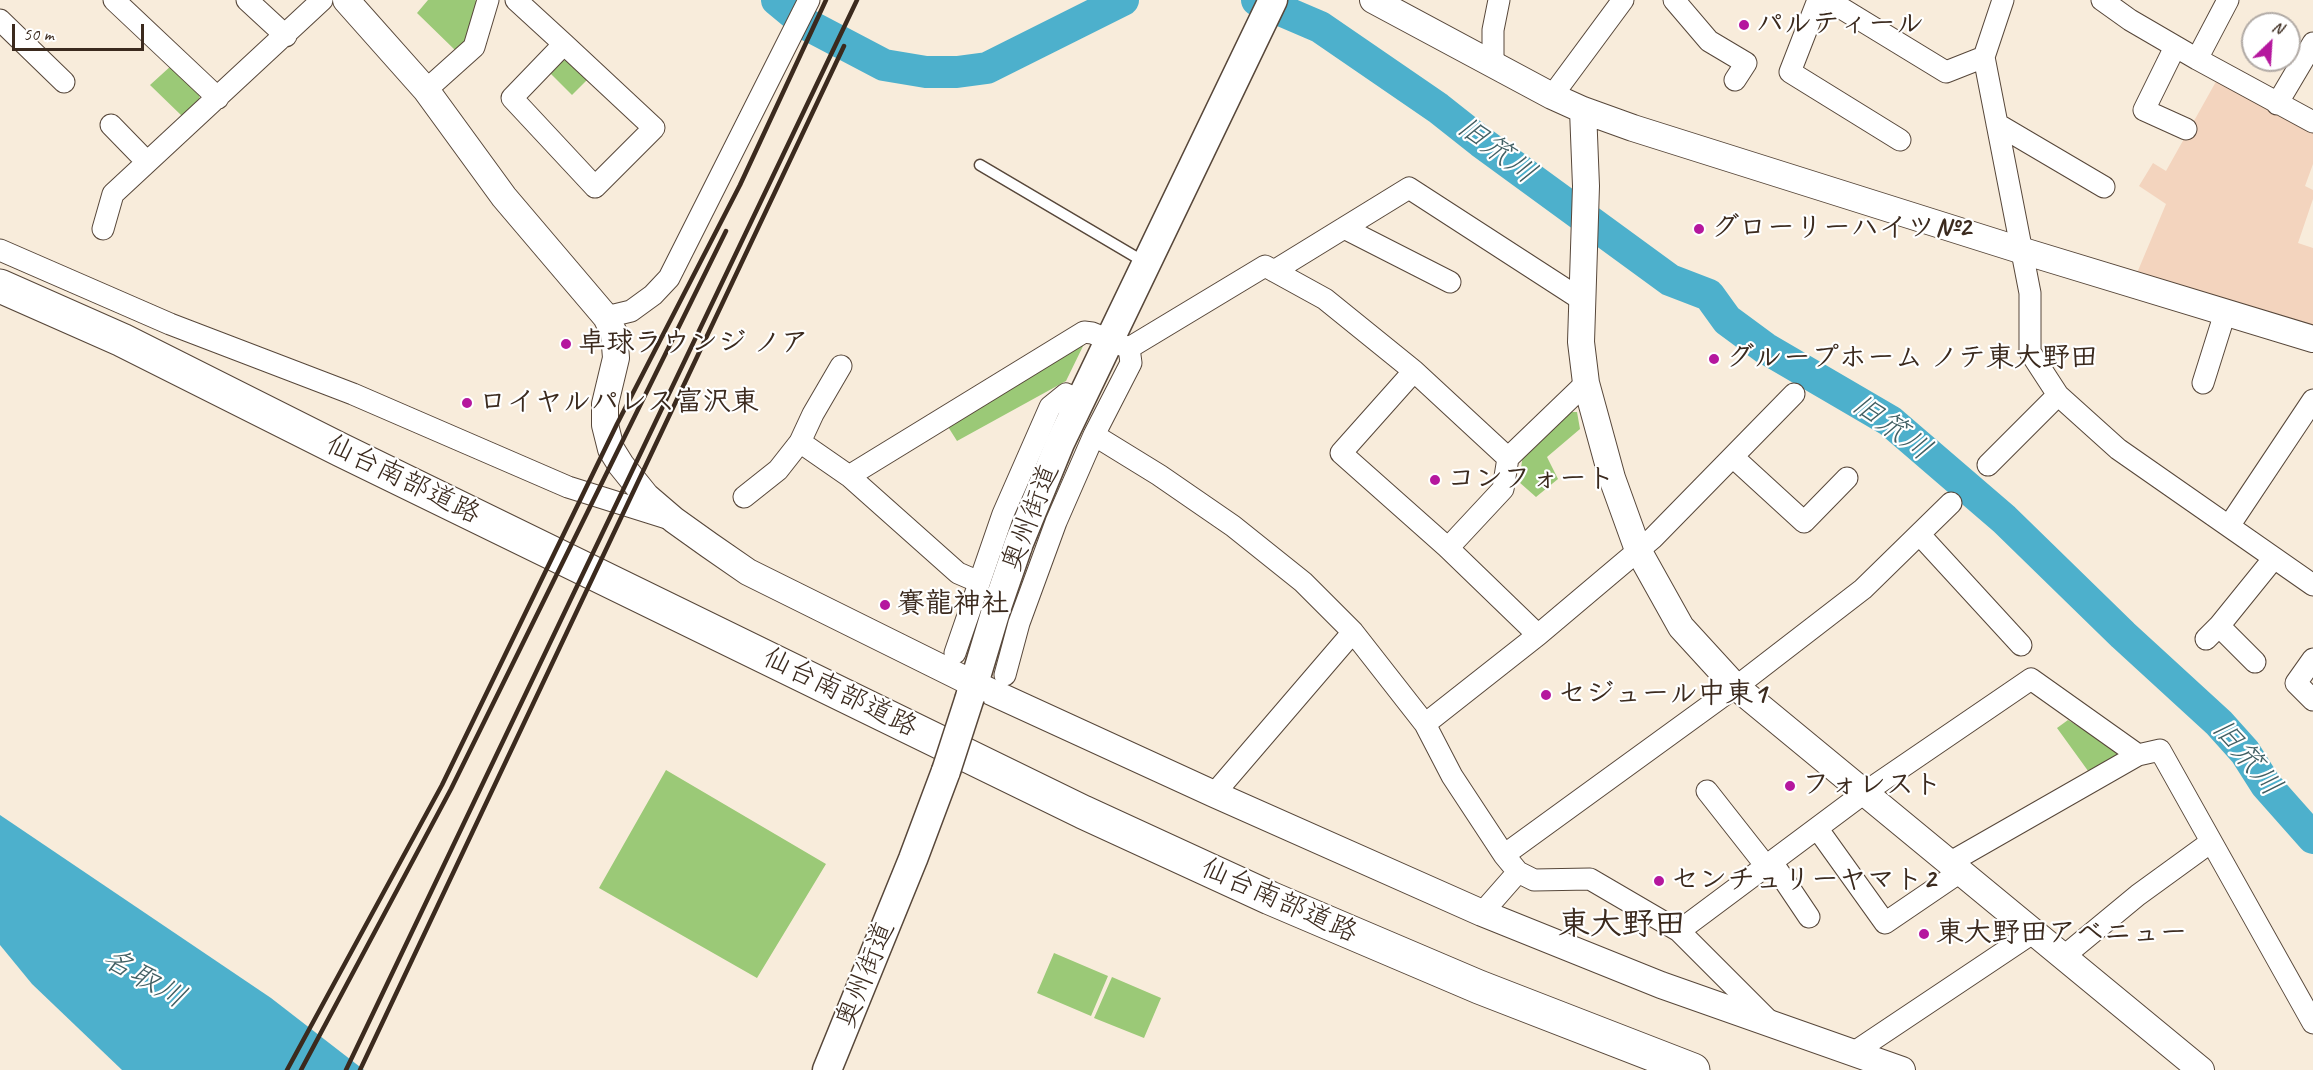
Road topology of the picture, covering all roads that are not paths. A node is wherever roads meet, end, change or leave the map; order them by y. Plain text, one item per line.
1 (114, 0) edge
2 (247, 0) edge
3 (322, 0) edge
4 (346, 0) edge
5 (488, 0) edge
6 (516, 0) edge
7 (809, 0) edge
8 (1373, 0) edge
9 (1499, 0) edge
10 (1623, 0) edge
11 (1674, 0) edge
12 (1818, 0) edge
13 (1828, 0) edge
14 (2003, 0) edge
15 (2102, 0) edge
16 (2228, 0) edge
17 (1269, 9) edge
18 (0, 20) edge
19 (286, 36) junction
20 (2313, 43) edge
21 (564, 44) junction
22 (2175, 47) junction
23 (1984, 57) junction
24 (2197, 59) junction
25 (1493, 65) junction
26 (1735, 80) dead end
27 (64, 81) dead end
28 (426, 90) junction
29 (1552, 96) junction
30 (218, 98) junction
31 (2277, 104) junction
32 (1583, 110) junction
33 (2313, 122) edge
34 (1997, 124) junction
35 (111, 125) dead end
36 (2186, 129) dead end
37 (1900, 140) dead end
38 (147, 162) junction
39 (980, 165) dead end
40 (2104, 187) dead end
41 (1344, 228) junction
42 (103, 229) dead end
43 (0, 250) edge
44 (2020, 250) junction
45 (1146, 263) junction
46 (1274, 271) junction
47 (1450, 282) dead end
48 (0, 286) edge
49 (1582, 300) junction
50 (2225, 313) junction
51 (606, 317) junction
52 (2313, 339) edge
53 (1119, 344) junction
54 (841, 366) dead end
55 (1414, 371) junction
56 (1586, 383) junction
57 (2203, 383) dead end
58 (1794, 394) dead end
59 (2058, 395) junction
60 (2313, 400) edge
61 (1081, 401) junction
62 (1094, 435) junction
63 (800, 442) junction
64 (1733, 457) junction
65 (1508, 458) junction
66 (1988, 465) dead end
67 (849, 476) junction
68 (1847, 478) dead end
69 (744, 497) dead end
70 (1951, 503) dead end
71 (674, 520) junction
72 (2229, 526) junction
73 (1920, 535) junction
74 (1448, 548) junction
75 (1638, 550) junction
76 (2274, 558) junction
77 (979, 582) junction
78 (2313, 585) edge
79 (1353, 632) junction
80 (1538, 635) junction
81 (2021, 645) dead end
82 (955, 654) dead end
83 (2313, 659) edge
84 (2255, 662) dead end
85 (1005, 675) dead end
86 (1735, 686) junction
87 (972, 690) junction
88 (2313, 700) edge
89 (1425, 724) junction
90 (2138, 755) junction
91 (1707, 791) dead end
92 (1864, 793) junction
93 (1214, 794) junction
94 (1817, 828) junction
95 (2211, 842) junction
96 (1504, 855) junction
97 (1769, 864) junction
98 (1954, 868) junction
99 (1518, 872) junction
100 (1482, 913) junction
101 (1809, 917) dead end
102 (1679, 931) junction
103 (2034, 932) junction
104 (2063, 957) junction
105 (2313, 1023) edge
106 (1771, 1024) junction
107 (1853, 1053) junction
108 (2193, 1067) edge
109 (827, 1070) edge
110 (1693, 1070) edge
111 (1902, 1070) edge

1 - 30 street
2 - 19 street
3 - 19 street
4 - 28 street
5 - 28 street
6 - 21 street
7 - 51 street
8 - 25 street
9 - 25 street
10 - 29 street
11 - 26 street
12 - 37 street
13 - 23 street
14 - 23 street
15 - 22 street
16 - 24 street
17 - 45 main road, 奥州街道
18 - 27 street
19 - 30 street
20 - 31 street
21 - 21 street
22 - 24 street
22 - 36 street
23 - 34 street
24 - 31 street
25 - 29 street
28 - 51 street
29 - 32 street
30 - 38 street
31 - 33 street
32 - 44 street
32 - 49 street
34 - 40 street
34 - 44 street
35 - 38 street
38 - 42 street
39 - 45 lane
41 - 46 street
41 - 47 street
41 - 49 street
43 - 71 street
44 - 50 street
44 - 59 street
45 - 53 main road, 奥州街道
46 - 53 street
46 - 55 street
48 - 110 highway, 仙台南部道路
49 - 56 street
50 - 52 street
50 - 57 street
51 - 71 street
53 - 61 main road, 奥州街道
53 - 62 street
53 - 67 street
54 - 63 street
55 - 65 street
55 - 74 street
56 - 65 street
56 - 75 street
58 - 64 street
59 - 66 street
59 - 72 street
60 - 72 street
61 - 77 street
61 - 87 main road, 奥州街道
62 - 79 street
62 - 85 street
63 - 67 street
63 - 69 street
64 - 68 street
64 - 75 street
65 - 74 street
67 - 77 street
70 - 73 street
71 - 87 street
72 - 76 street
73 - 81 street
73 - 86 street
74 - 80 street
75 - 80 street
75 - 86 street
76 - 78 street
76 - 84 street
77 - 82 street
79 - 89 street
79 - 93 street
80 - 89 street
83 - 88 street
86 - 92 street
86 - 96 street
87 - 93 street
87 - 109 main road, 奥州街道, bridge
89 - 96 street
90 - 92 street
90 - 95 street
90 - 98 street
91 - 97 street
92 - 94 street
92 - 98 street
93 - 100 street
94 - 97 street
94 - 98 street
95 - 104 street
95 - 105 street
96 - 99 street
97 - 101 street
97 - 102 street
98 - 103 street
99 - 100 street
99 - 102 street
100 - 106 street
102 - 106 street
103 - 104 street
103 - 107 street
104 - 108 street
106 - 107 street
107 - 111 street

